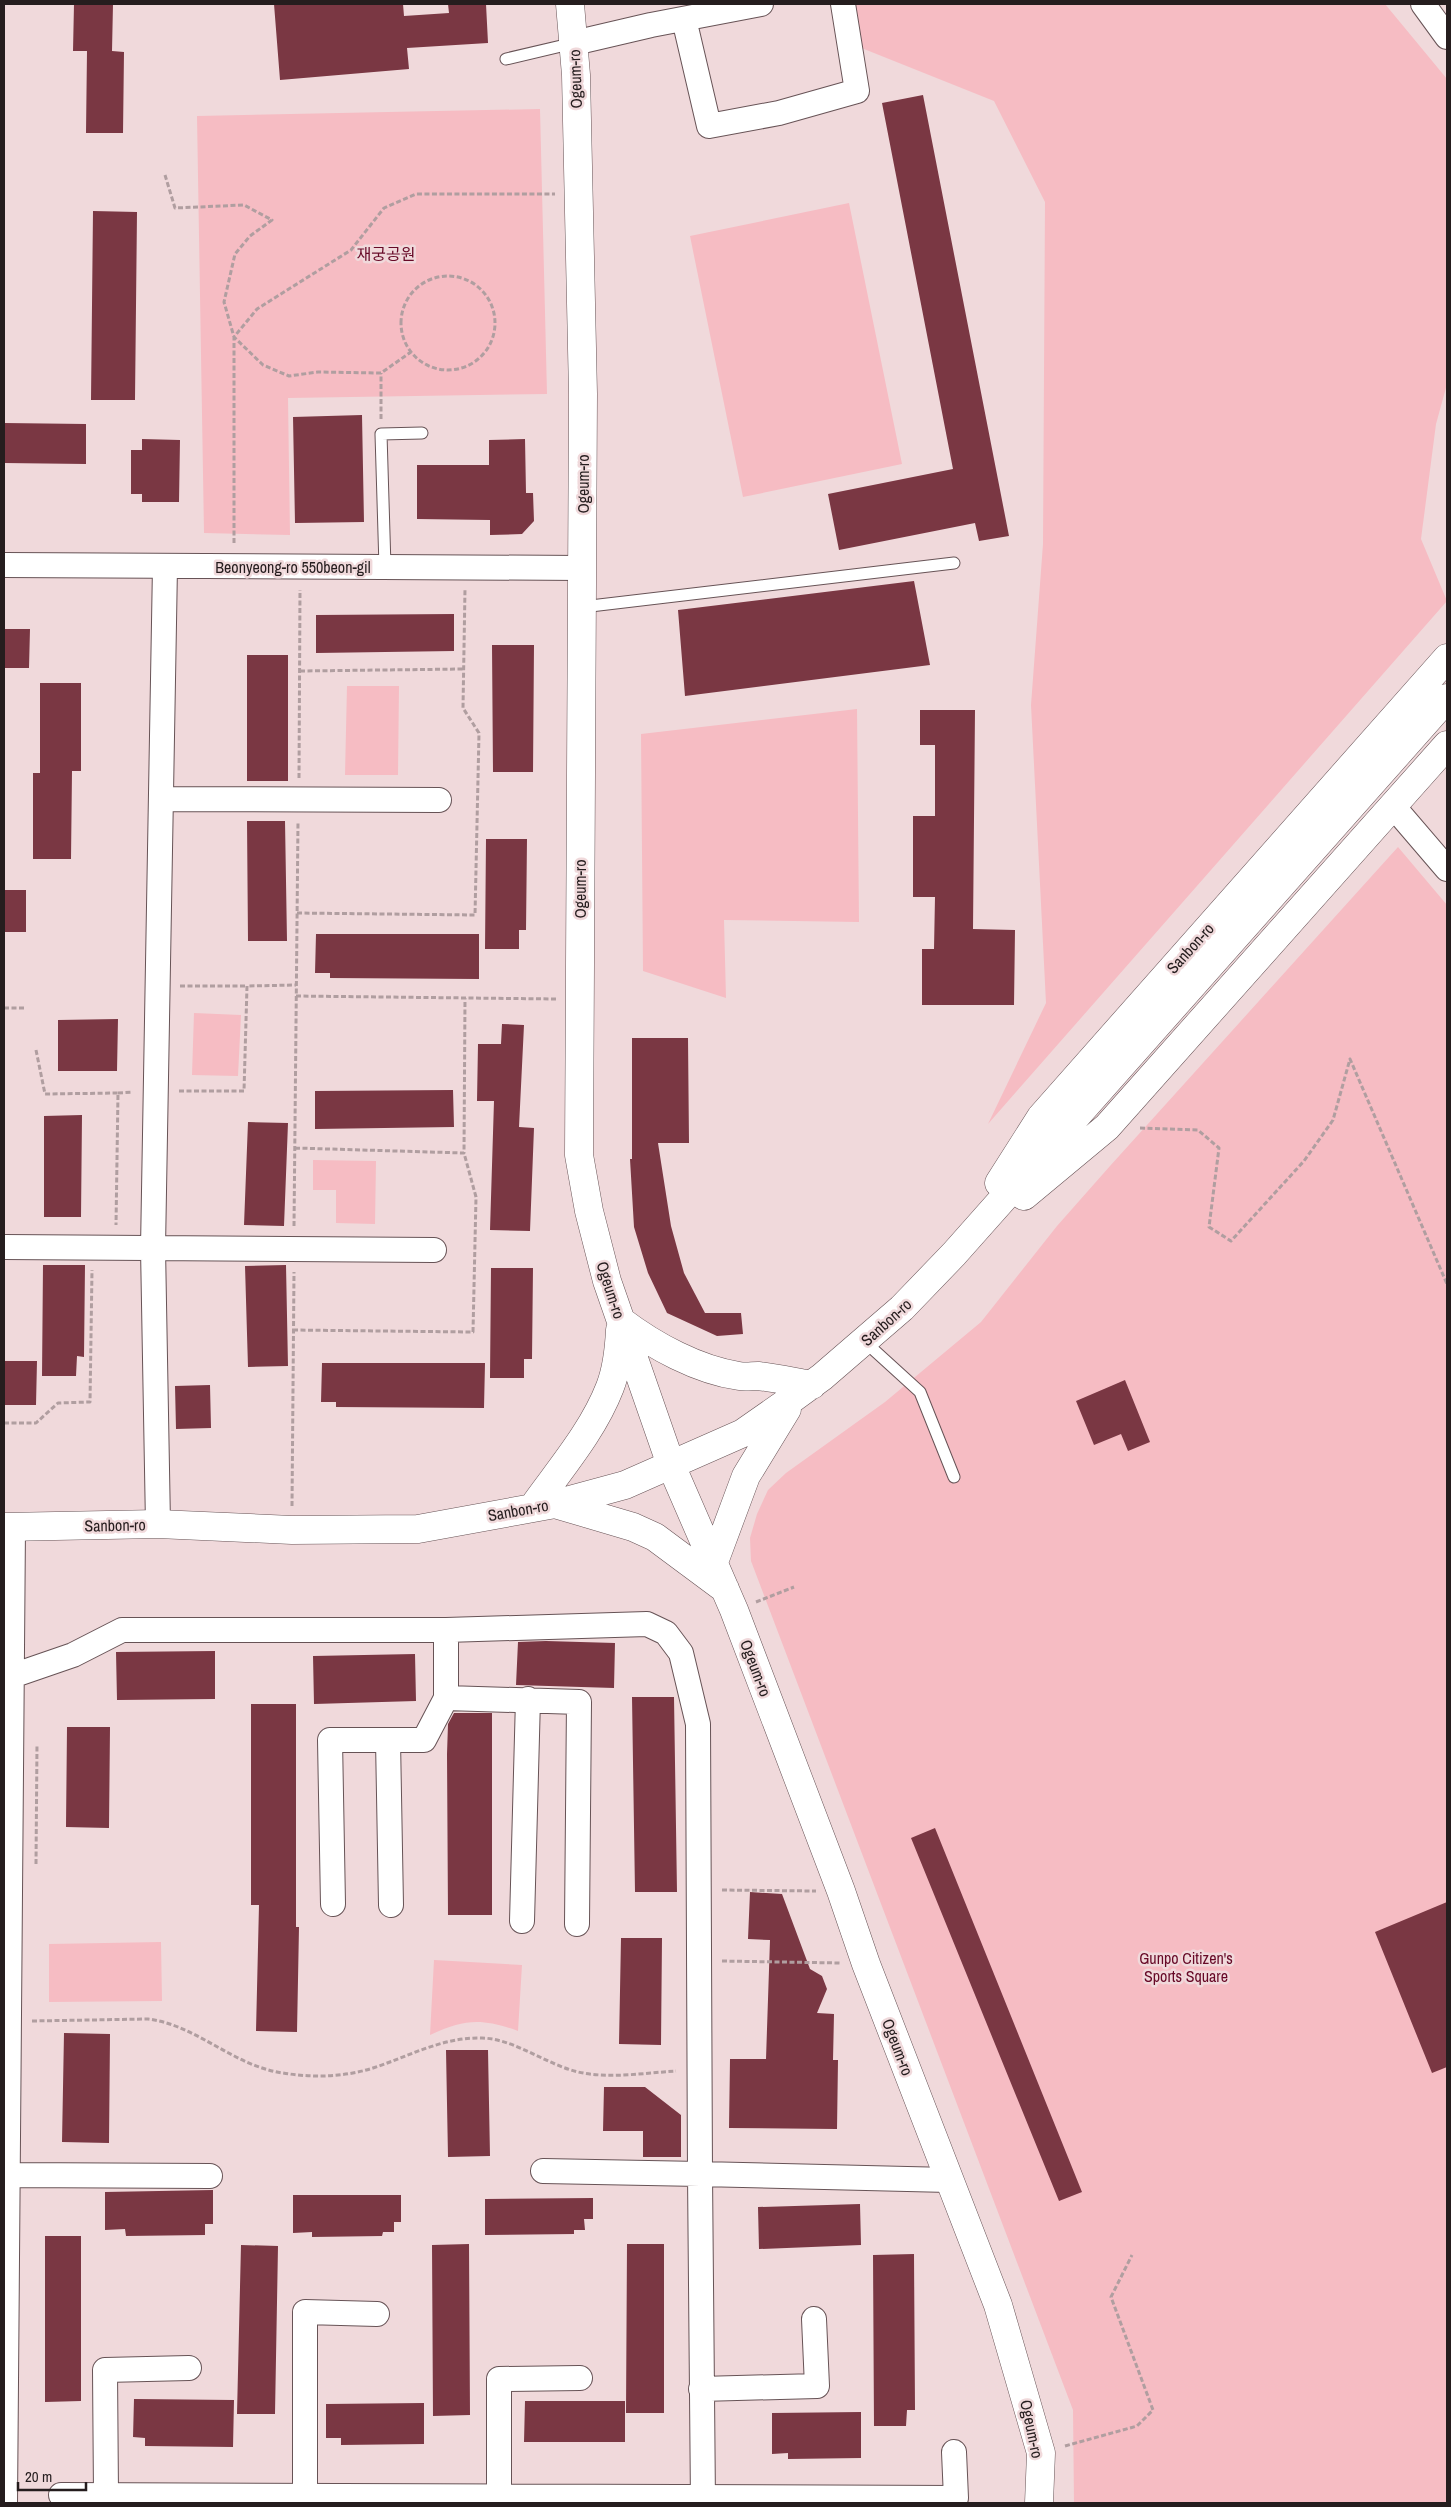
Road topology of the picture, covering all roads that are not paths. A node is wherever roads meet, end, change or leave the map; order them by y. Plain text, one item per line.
1 (570, 4) edge
2 (761, 4) edge
3 (843, 4) edge
4 (1423, 4) edge
5 (650, 14) edge
6 (684, 19) junction
7 (1446, 33) edge
8 (574, 43) junction
9 (506, 59) dead end
10 (422, 433) dead end
11 (954, 563) dead end
12 (4, 565) edge
13 (165, 566) junction
14 (385, 567) junction
15 (582, 568) junction
16 (582, 607) junction
17 (1447, 658) edge
18 (1447, 698) edge
19 (1447, 745) edge
20 (160, 799) junction
21 (439, 800) dead end
22 (1393, 806) junction
23 (1447, 869) edge
24 (4, 1247) edge
25 (153, 1248) junction
26 (434, 1250) dead end
27 (954, 1254) junction
28 (621, 1321) junction
29 (864, 1341) junction
30 (802, 1391) junction
31 (671, 1465) junction
32 (954, 1477) dead end
33 (544, 1506) junction
34 (158, 1524) junction
35 (8, 1527) edge
36 (714, 1562) junction
37 (730, 1600) junction
38 (446, 1630) junction
39 (12, 1676) junction
40 (446, 1698) junction
41 (528, 1699) junction
42 (388, 1740) junction
43 (7, 1807) edge
44 (333, 1904) dead end
45 (391, 1905) dead end
46 (522, 1921) dead end
47 (577, 1924) dead end
48 (543, 2171) dead end
49 (700, 2174) junction
50 (9, 2175) junction
51 (210, 2176) dead end
52 (949, 2180) junction
53 (5, 2302) edge
54 (377, 2314) dead end
55 (814, 2319) dead end
56 (190, 2368) dead end
57 (580, 2378) dead end
58 (701, 2389) junction
59 (954, 2452) dead end
60 (61, 2495) dead end
61 (106, 2495) junction
62 (305, 2496) junction
63 (499, 2497) junction
64 (702, 2500) edge
65 (5, 2503) edge
66 (1039, 2503) edge

1 - 8 street, Ogeum-ro
2 - 6 street
3 - 6 street
4 - 7 street
5 - 6 street
5 - 8 street
8 - 9 lane
8 - 15 street, Ogeum-ro
10 - 14 lane
11 - 16 lane
12 - 13 street, Beonyeong-ro 550beon-gil
13 - 14 street, Beonyeong-ro 550beon-gil
13 - 20 street
14 - 15 street, Beonyeong-ro 550beon-gil
15 - 16 street, Ogeum-ro
16 - 28 street, Ogeum-ro
17 - 27 street, Sanbon-ro
18 - 27 street, Sanbon-ro
19 - 22 street, Sanbon-ro
20 - 21 street
20 - 25 street
22 - 23 street
22 - 27 street, Sanbon-ro
24 - 25 street
25 - 26 street
25 - 34 street
27 - 29 street, Sanbon-ro
28 - 30 street
28 - 31 street, Ogeum-ro
28 - 33 street
29 - 30 street, Sanbon-ro
29 - 32 lane
30 - 31 street, Sanbon-ro
30 - 36 street
31 - 33 street, Sanbon-ro
31 - 36 street, Ogeum-ro
33 - 34 street, Sanbon-ro
33 - 37 street
34 - 35 street, Sanbon-ro
35 - 39 street
36 - 37 street, Ogeum-ro
37 - 52 street, Ogeum-ro
38 - 39 street
38 - 40 street
38 - 49 street
39 - 43 street
40 - 41 street
40 - 42 street
41 - 46 street
41 - 47 street
42 - 44 street
42 - 45 street
43 - 50 street
48 - 49 street
49 - 52 street
49 - 58 street
50 - 51 street
50 - 53 street
52 - 66 street, Ogeum-ro
53 - 65 street
54 - 62 street
55 - 58 street
56 - 61 street
57 - 63 street
58 - 64 street
59 - 64 street
60 - 61 street
61 - 62 street
62 - 63 street
63 - 64 street

